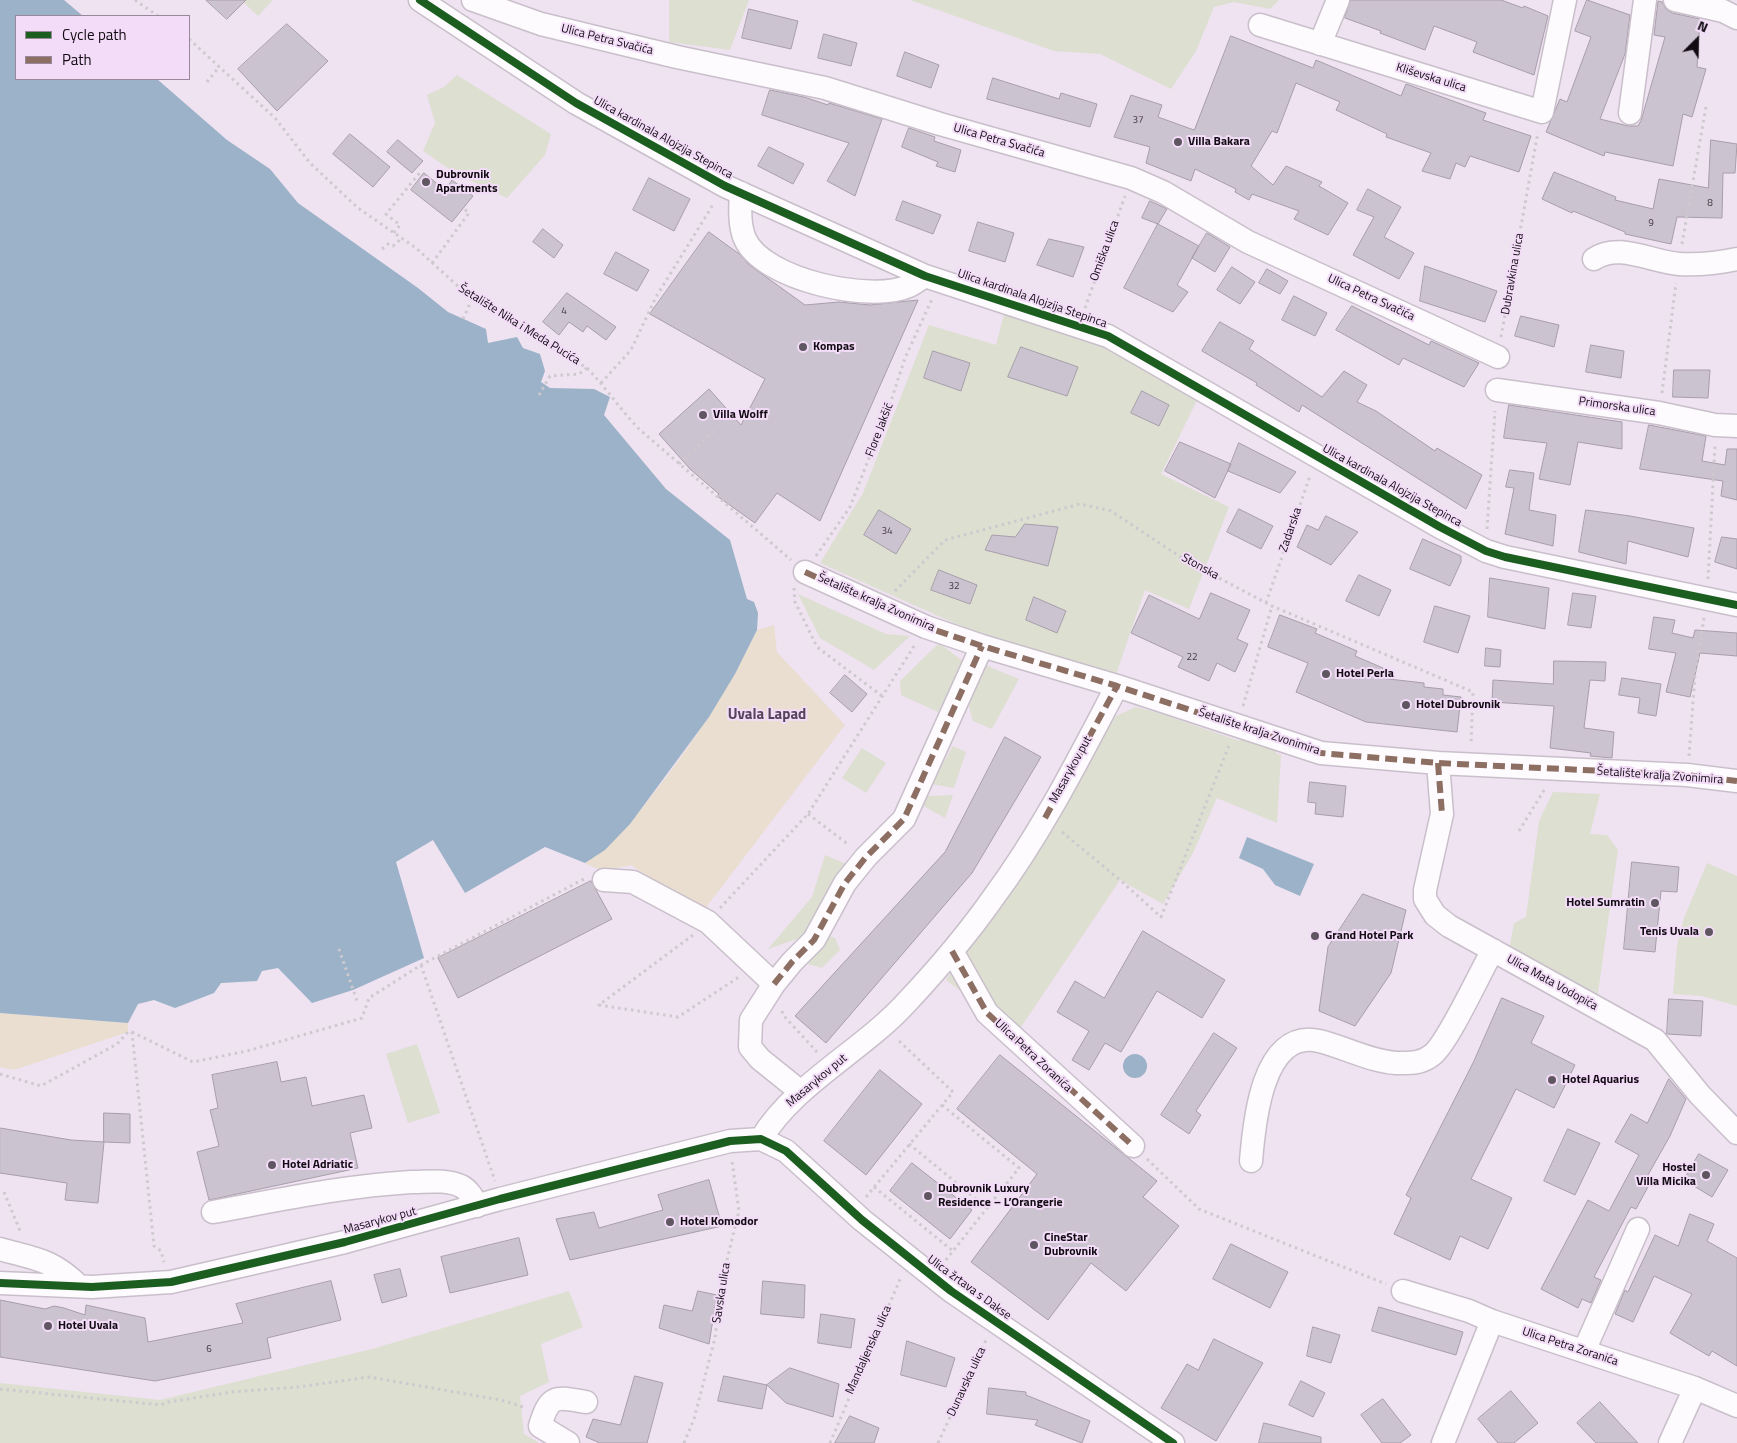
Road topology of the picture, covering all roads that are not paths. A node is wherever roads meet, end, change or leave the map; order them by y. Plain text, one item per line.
1 (420, 0) edge
2 (473, 0) edge
3 (1338, 0) edge
4 (1566, 0) edge
5 (1645, 0) edge
6 (1675, 0) edge
7 (1737, 18) edge
8 (1260, 25) dead end
9 (1320, 44) junction
10 (1630, 113) dead end
11 (733, 190) junction
12 (1594, 259) dead end
13 (1737, 259) edge
14 (933, 278) junction
15 (1498, 357) road end
16 (1496, 390) road end
17 (1737, 426) edge
18 (805, 572) road end
19 (1737, 605) edge
20 (982, 646) junction
21 (1117, 686) junction
22 (1438, 763) junction
23 (1737, 781) edge
24 (604, 880) road end
25 (1493, 950) junction
26 (952, 952) junction
27 (774, 984) junction
28 (801, 1092) junction
29 (1737, 1133) edge
30 (761, 1139) junction
31 (1133, 1146) road end
32 (1250, 1161) dead end
33 (477, 1206) junction
34 (214, 1212) dead end
35 (1638, 1229) dead end
36 (0, 1248) edge
37 (0, 1283) edge
38 (79, 1286) junction
39 (1403, 1291) road end
40 (1492, 1321) junction
41 (1584, 1351) junction
42 (1695, 1388) junction
43 (586, 1402) dead end
44 (1737, 1406) edge
45 (568, 1443) edge
46 (1173, 1443) edge
47 (1443, 1443) edge
48 (1670, 1443) edge

1 - 11 street, Ulica kardinala Alojzija Stepinca
2 - 15 street, Ulica Petra Svačića
3 - 9 street
4 - 9 street, Kliševska ulica
5 - 10 street
6 - 7 street
8 - 9 street, Kliševska ulica
11 - 14 street, Ulica kardinala Alojzija Stepinca
11 - 14 street
12 - 13 street
14 - 19 street, Ulica kardinala Alojzija Stepinca
16 - 17 street, Primorska ulica
18 - 20 street, Šetalište kralja Zvonimira
20 - 21 street, Šetalište kralja Zvonimira
20 - 27 street
21 - 22 street, Šetalište kralja Zvonimira
21 - 26 street, Masarykov put
22 - 23 street, Šetalište kralja Zvonimira
22 - 25 street, Ulica Mata Vodopića
24 - 27 street
25 - 29 street, Ulica Mata Vodopića
25 - 32 street
26 - 28 street, Masarykov put
26 - 31 street, Ulica Petra Zoranića
27 - 28 street
28 - 30 street, Masarykov put
30 - 33 street, Masarykov put
30 - 46 street, Ulica žrtava s Dakse
33 - 34 street
33 - 38 street, Masarykov put
35 - 41 street
36 - 38 street
37 - 38 street, Masarykov put
39 - 40 street, Ulica Petra Zoranića
40 - 41 street, Ulica Petra Zoranića
40 - 47 street
41 - 42 street, Ulica Petra Zoranića
42 - 44 street, Ulica Petra Zoranića
42 - 48 street
43 - 45 street

